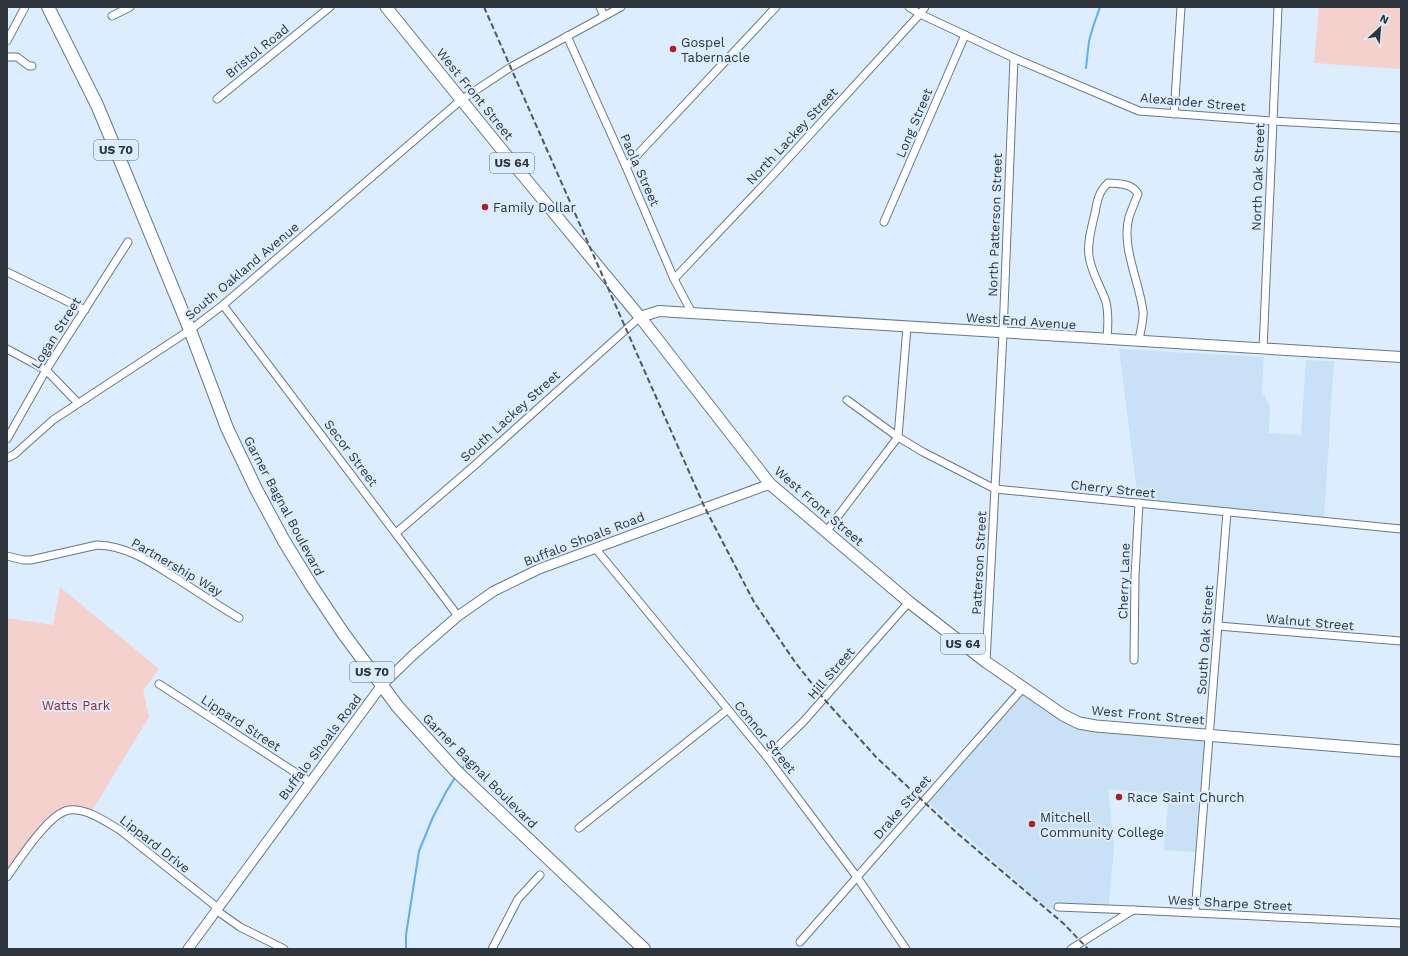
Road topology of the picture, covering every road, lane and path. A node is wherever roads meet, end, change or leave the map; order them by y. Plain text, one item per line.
1 (25, 7) edge
2 (48, 7) edge
3 (130, 7) edge
4 (330, 7) edge
5 (386, 7) edge
6 (600, 7) edge
7 (620, 7) edge
8 (776, 7) edge
9 (909, 7) edge
10 (925, 7) edge
11 (1181, 7) edge
12 (1278, 7) edge
13 (920, 14) junction
14 (112, 16) dead end
15 (604, 16) junction
16 (965, 35) junction
17 (567, 36) junction
18 (7, 41) edge
19 (7, 58) edge
20 (1014, 58) junction
21 (32, 66) dead end
22 (217, 99) dead end
23 (461, 100) junction
24 (1174, 114) junction
25 (1272, 121) junction
26 (1401, 128) edge
27 (626, 167) junction
28 (884, 222) dead end
29 (128, 242) dead end
30 (7, 272) edge
31 (674, 279) junction
32 (222, 305) junction
33 (85, 310) junction
34 (692, 313) junction
35 (640, 316) junction
36 (907, 327) junction
37 (190, 330) junction
38 (1003, 333) junction
39 (1107, 339) junction
40 (1139, 341) junction
41 (7, 349) edge
42 (1263, 349) junction
43 (1401, 357) edge
44 (46, 370) junction
45 (847, 400) dead end
46 (78, 403) junction
47 (898, 437) junction
48 (7, 439) edge
49 (7, 458) edge
50 (770, 484) junction
51 (995, 490) junction
52 (1139, 503) junction
53 (1227, 512) junction
54 (1401, 529) edge
55 (826, 532) junction
56 (396, 533) junction
57 (595, 548) junction
58 (7, 556) edge
59 (909, 602) junction
60 (458, 616) junction
61 (239, 618) dead end
62 (1218, 626) junction
63 (1401, 641) edge
64 (1134, 660) dead end
65 (986, 662) junction
66 (159, 684) dead end
67 (382, 685) junction
68 (1023, 688) junction
69 (728, 710) junction
70 (1209, 735) junction
71 (1401, 750) edge
72 (767, 757) junction
73 (310, 782) junction
74 (579, 828) dead end
75 (540, 875) dead end
76 (7, 877) edge
77 (857, 877) junction
78 (1058, 907) dead end
79 (217, 909) junction
80 (1133, 910) junction
81 (1196, 913) junction
82 (1401, 923) edge
83 (800, 942) dead end
84 (188, 949) edge
85 (284, 949) edge
86 (492, 949) edge
87 (644, 949) edge
88 (906, 949) edge
89 (1071, 949) edge

1 - 18 street
2 - 37 highway, Garner Bagnal Boulevard / US 70
3 - 14 street
4 - 22 street, Bristol Road
5 - 23 main road, West Front Street / US 64
6 - 15 street
7 - 15 street, South Oakland Avenue
8 - 27 street
9 - 13 street, Alexander Street
10 - 13 street, North Lackey Street
11 - 24 street
12 - 25 street, North Oak Street
13 - 16 street, Alexander Street
13 - 31 street, North Lackey Street
15 - 17 street, South Oakland Avenue
16 - 20 street, Alexander Street
16 - 28 street, Long Street
17 - 23 street, South Oakland Avenue
17 - 27 street, Paola Street
19 - 21 street
20 - 24 street, Alexander Street
20 - 38 street, North Patterson Street
23 - 32 street, South Oakland Avenue
23 - 35 main road, West Front Street / US 64
24 - 25 street, Alexander Street
25 - 26 street, Alexander Street
25 - 42 street, North Oak Street
27 - 31 street, Paola Street
29 - 33 street, Logan Street
30 - 33 street
31 - 34 street, Paola Street
32 - 37 street, South Oakland Avenue
32 - 56 street, Secor Street
33 - 44 street, Logan Street
34 - 35 main road, West End Avenue
34 - 36 main road, West End Avenue
35 - 50 main road, West Front Street / US 64
35 - 56 street, South Lackey Street
36 - 38 main road, West End Avenue
36 - 47 street
37 - 46 street, South Oakland Avenue
37 - 67 highway, Garner Bagnal Boulevard / US 70
38 - 39 main road, West End Avenue
38 - 51 street, North Patterson Street
39 - 40 main road, West End Avenue
39 - 40 street
40 - 42 main road, West End Avenue
41 - 44 street
42 - 43 main road, West End Avenue
44 - 46 street
44 - 48 street, Logan Street
45 - 47 street, Cherry Street
46 - 49 street, South Oakland Avenue
47 - 51 street, Cherry Street
47 - 55 street
50 - 55 main road, West Front Street / US 64
50 - 57 street, Buffalo Shoals Road
51 - 52 street, Cherry Street
51 - 65 street, Patterson Street
52 - 53 street, Cherry Street
52 - 64 street, Cherry Lane
53 - 54 street, Cherry Street
53 - 62 street, South Oak Street
55 - 59 main road, West Front Street / US 64
56 - 60 street, Secor Street
57 - 60 street, Buffalo Shoals Road
57 - 69 street, Connor Street
58 - 61 street, Partnership Way
59 - 65 main road, West Front Street / US 64
59 - 72 street, Hill Street
60 - 67 street, Buffalo Shoals Road
62 - 63 street, Walnut Street
62 - 70 street, South Oak Street
65 - 68 main road, West Front Street / US 64
66 - 73 street, Lippard Street
67 - 73 street, Buffalo Shoals Road
67 - 87 highway, Garner Bagnal Boulevard / US 70
68 - 70 main road, West Front Street / US 64
68 - 77 street, Drake Street
69 - 72 street, Connor Street
69 - 74 street
70 - 71 main road, West Front Street / US 64
70 - 81 street, South Oak Street
72 - 77 street, Connor Street
73 - 79 street, Buffalo Shoals Road
75 - 86 street
76 - 79 street, Lippard Drive
77 - 83 street, Drake Street
77 - 88 street, Connor Street
78 - 80 street, West Sharpe Street
79 - 84 street, Buffalo Shoals Road
79 - 85 street, Lippard Drive
80 - 81 street, West Sharpe Street
80 - 89 street
81 - 82 street, West Sharpe Street

